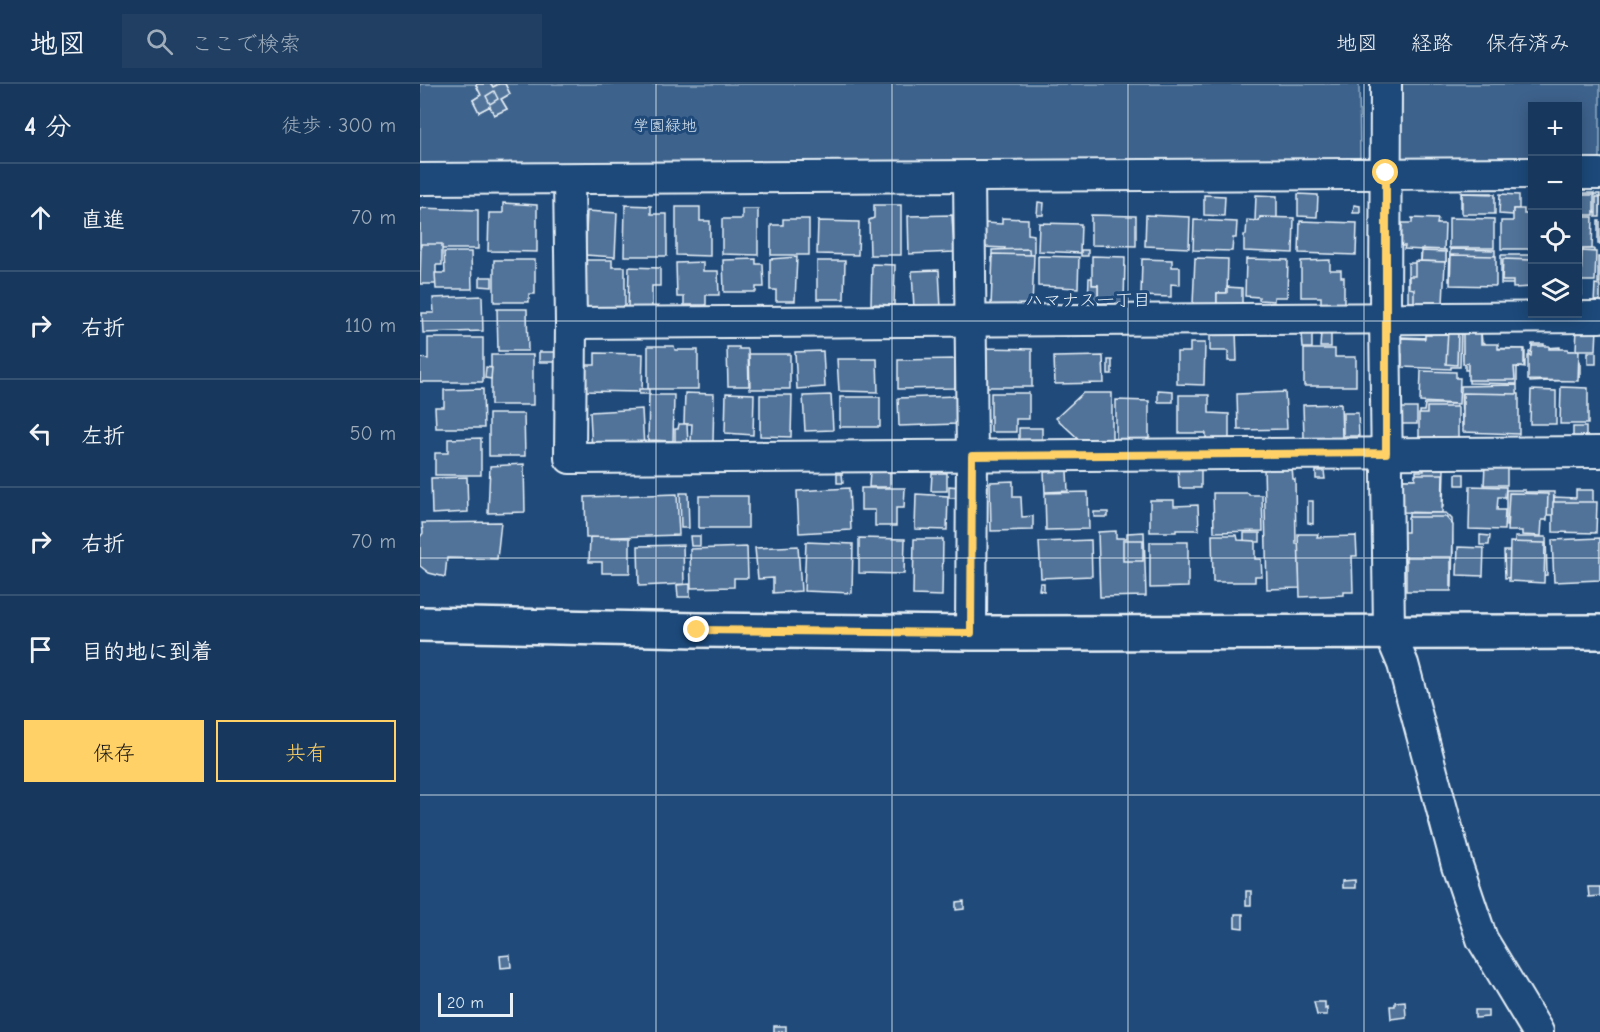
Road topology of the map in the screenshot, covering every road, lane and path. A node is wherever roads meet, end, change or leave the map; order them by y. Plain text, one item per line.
1 (1386, 84) edge
2 (1386, 173) junction
3 (1528, 173) edge
4 (1582, 174) edge
5 (1600, 174) edge
6 (969, 177) junction
7 (420, 179) edge
8 (569, 179) junction
9 (1385, 317) junction
10 (1600, 317) edge
11 (972, 320) junction
12 (571, 323) junction
13 (1600, 452) edge
14 (1386, 453) junction
15 (972, 456) junction
16 (420, 624) edge
17 (1389, 631) junction
18 (1600, 632) edge
19 (971, 633) junction
20 (1538, 1032) edge

1 - 2 street
2 - 3 street
2 - 6 street
2 - 9 street
4 - 5 street
6 - 8 street
6 - 11 street
7 - 8 street
8 - 12 street
9 - 10 street
9 - 11 street
9 - 14 street
11 - 12 street
11 - 15 street
12 - 15 street
13 - 14 street
14 - 15 street
14 - 17 street
15 - 19 street
16 - 19 street
17 - 18 street
17 - 19 street
17 - 20 street

